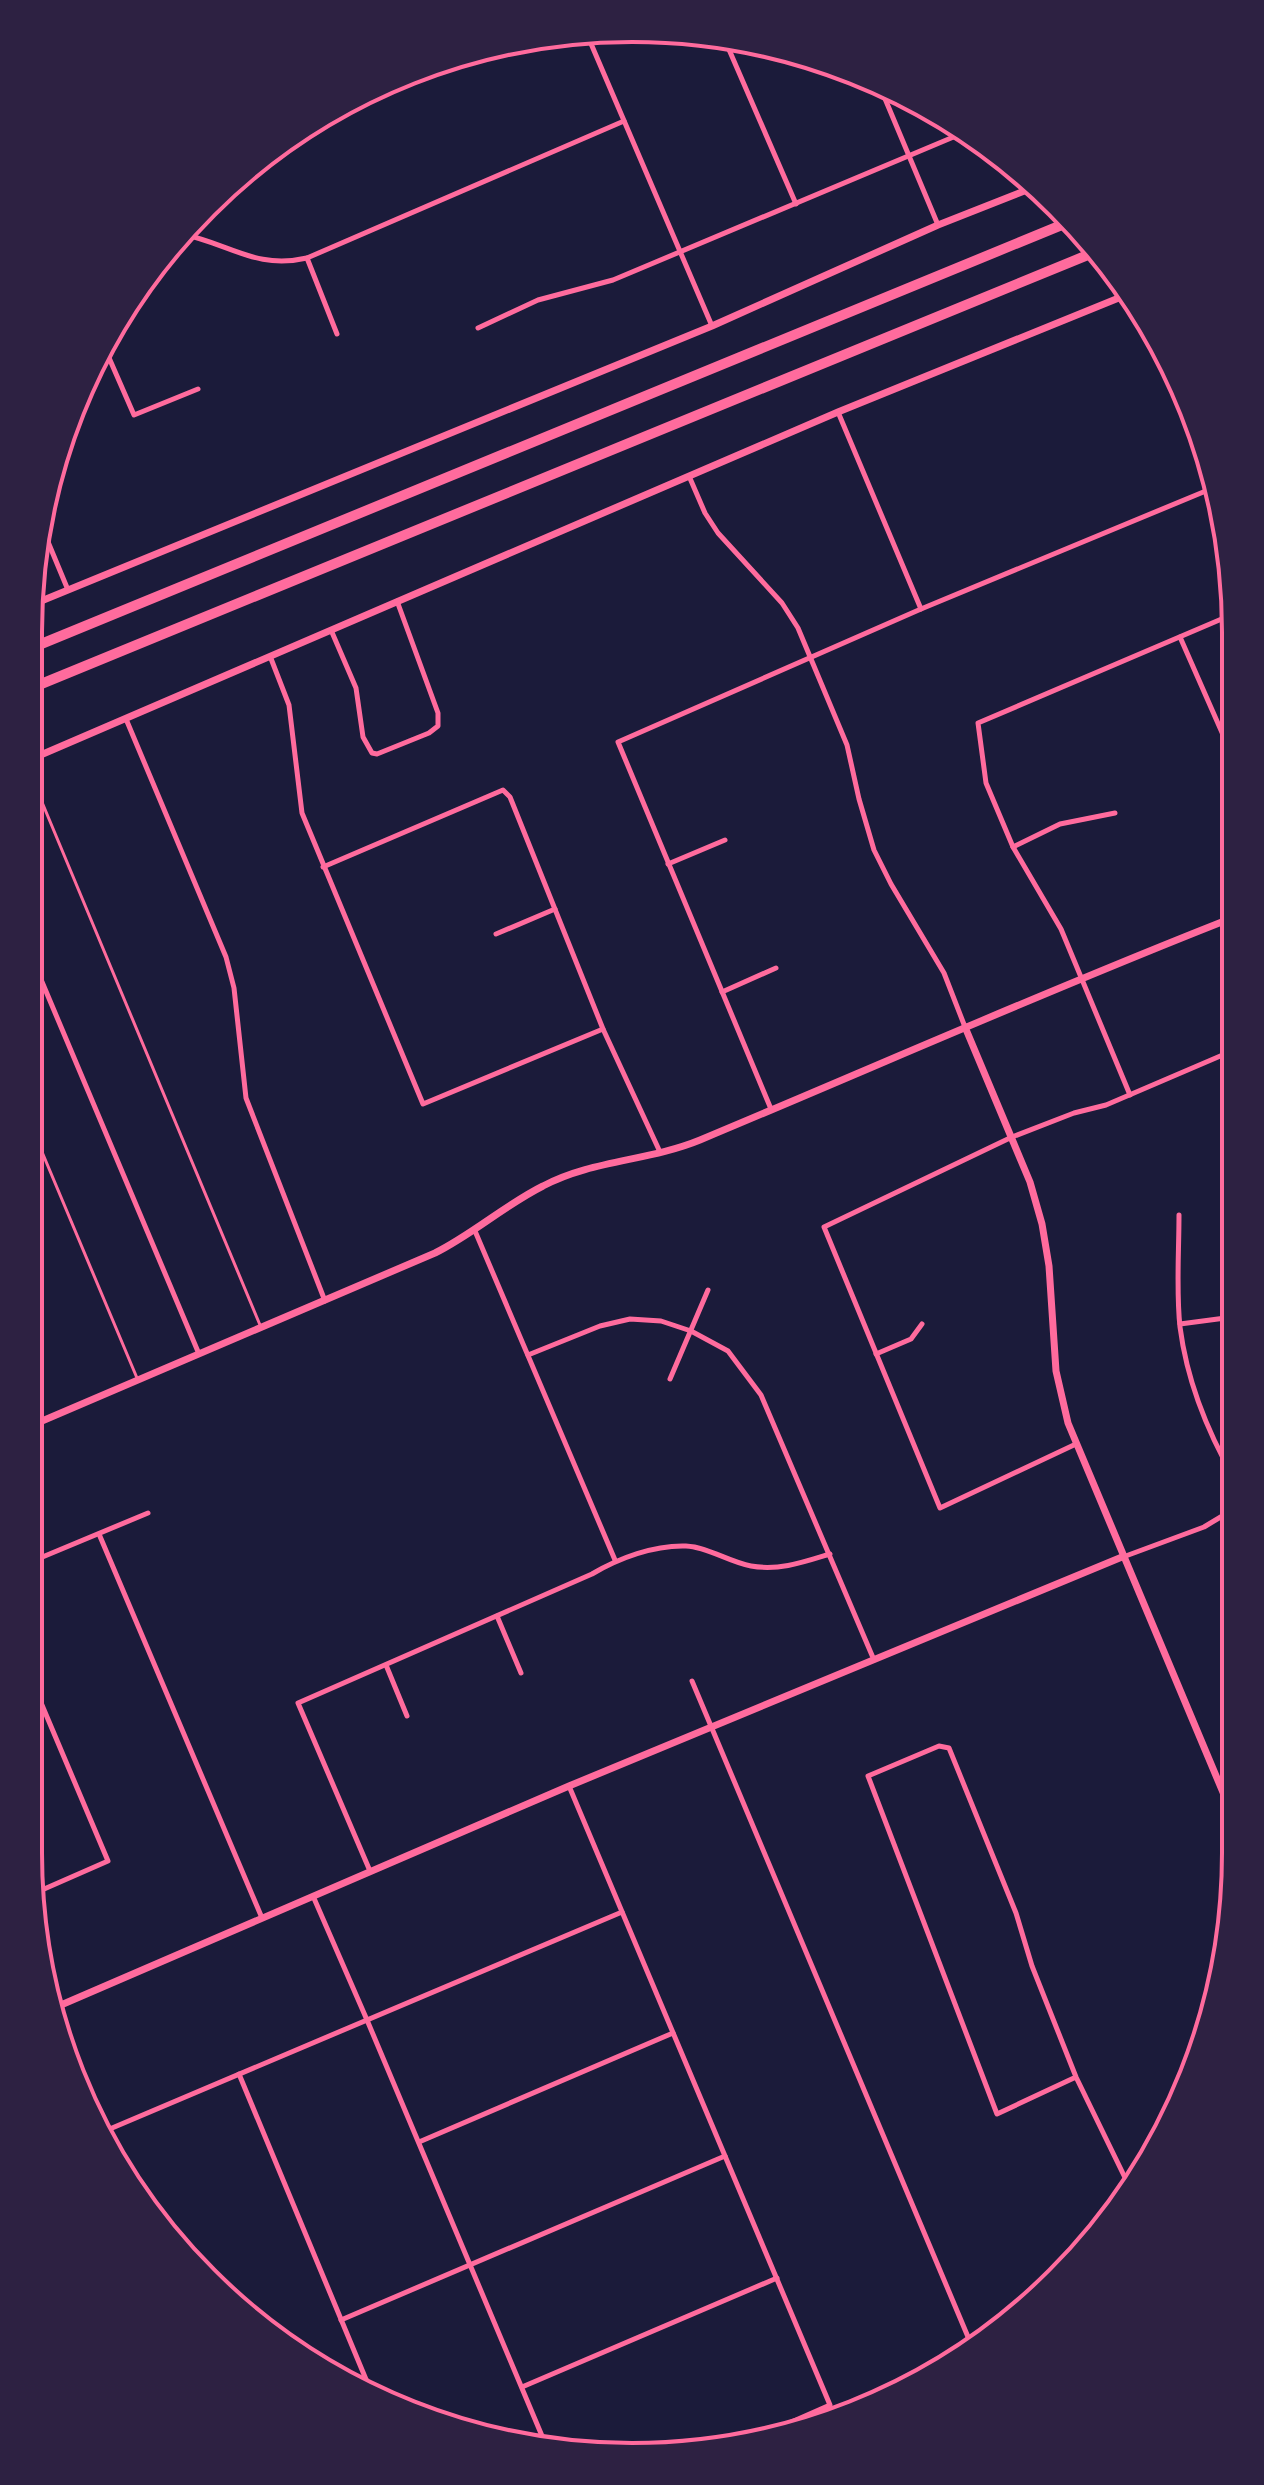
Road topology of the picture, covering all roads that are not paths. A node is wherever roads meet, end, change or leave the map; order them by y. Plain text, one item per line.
1 (591, 43) edge
2 (729, 50) edge
3 (886, 100) edge
4 (624, 121) junction
5 (954, 137) edge
6 (910, 156) junction
7 (1024, 191) edge
8 (796, 204) junction
9 (938, 225) junction
10 (1060, 226) edge
11 (194, 237) edge
12 (680, 251) junction
13 (1086, 256) edge
14 (307, 258) junction
15 (1119, 298) edge
16 (712, 326) junction
17 (478, 328) dead end
18 (337, 334) dead end
19 (109, 359) edge
20 (198, 389) dead end
21 (838, 412) junction
22 (689, 476) junction
23 (1205, 491) edge
24 (49, 543) edge
25 (69, 591) junction
26 (43, 601) edge
27 (397, 601) junction
28 (921, 609) junction
29 (1222, 619) edge
30 (330, 630) junction
31 (1180, 637) junction
32 (42, 644) edge
33 (269, 656) junction
34 (811, 657) junction
35 (42, 684) edge
36 (126, 719) junction
37 (1222, 733) edge
38 (42, 755) edge
39 (42, 802) edge
40 (1115, 813) dead end
41 (725, 840) dead end
42 (1013, 847) junction
43 (668, 864) junction
44 (323, 867) junction
45 (555, 909) junction
46 (1222, 922) edge
47 (496, 934) dead end
48 (776, 968) dead end
49 (1080, 977) junction
50 (42, 982) edge
51 (722, 992) junction
52 (965, 1027) junction
53 (603, 1029) junction
54 (1222, 1055) edge
55 (1130, 1095) junction
56 (771, 1109) junction
57 (1012, 1137) junction
58 (42, 1152) edge
59 (660, 1152) junction
60 (1179, 1215) dead end
61 (475, 1231) junction
62 (708, 1290) dead end
63 (325, 1302) junction
64 (1222, 1320) edge
65 (922, 1324) dead end
66 (1180, 1324) junction
67 (262, 1328) junction
68 (691, 1331) junction
69 (199, 1354) junction
70 (876, 1354) junction
71 (528, 1355) junction
72 (670, 1379) dead end
73 (139, 1381) junction
74 (42, 1422) edge
75 (1076, 1444) junction
76 (1222, 1457) edge
77 (148, 1513) dead end
78 (1222, 1516) edge
79 (99, 1534) junction
80 (830, 1554) junction
81 (42, 1557) edge
82 (1122, 1557) junction
83 (615, 1560) junction
84 (497, 1616) junction
85 (874, 1660) junction
86 (386, 1665) junction
87 (521, 1673) dead end
88 (692, 1681) dead end
89 (42, 1705) edge
90 (407, 1716) dead end
91 (711, 1728) junction
92 (569, 1786) junction
93 (1222, 1791) edge
94 (370, 1871) junction
95 (43, 1890) edge
96 (313, 1896) junction
97 (622, 1912) junction
98 (262, 1918) junction
99 (62, 2005) edge
100 (367, 2020) junction
101 (673, 2033) junction
102 (239, 2074) junction
103 (1076, 2077) junction
104 (111, 2129) edge
105 (419, 2142) junction
106 (725, 2156) junction
107 (1125, 2178) edge
108 (470, 2265) junction
109 (777, 2278) junction
110 (341, 2320) junction
111 (968, 2338) edge
112 (366, 2379) edge
113 (522, 2387) junction
114 (798, 2419) edge
115 (542, 2436) edge

1 - 4 street
2 - 8 street
3 - 6 street
4 - 12 street
4 - 14 street
5 - 6 street
6 - 8 street
6 - 9 street
7 - 9 street
8 - 12 street
9 - 16 street
10 - 32 highway
11 - 14 street
12 - 16 street
12 - 17 street
13 - 35 highway
14 - 18 street
15 - 21 street
16 - 25 street
19 - 20 street
21 - 22 street
21 - 28 street
22 - 27 street
22 - 34 street
23 - 28 street
24 - 25 street
25 - 26 street
27 - 30 street
27 - 30 street
28 - 34 street
29 - 31 street
30 - 33 street
31 - 37 street
31 - 42 street
33 - 36 street
33 - 44 street
34 - 43 street
34 - 52 street
36 - 38 street
36 - 63 street
39 - 67 lane
40 - 42 street
41 - 43 street
42 - 49 street
43 - 51 street
44 - 45 street
44 - 53 street
45 - 47 street
45 - 53 street
46 - 49 street
48 - 51 street
49 - 52 street
49 - 55 street
50 - 69 street
51 - 56 street
52 - 56 street
52 - 57 street
53 - 59 street
54 - 55 street
55 - 57 street
56 - 59 street
57 - 70 street
57 - 75 street
58 - 73 lane
59 - 61 street
60 - 66 street
61 - 63 street
61 - 71 street
62 - 68 street
63 - 67 street
64 - 66 street
65 - 70 street
66 - 76 street
67 - 69 street
68 - 71 street
68 - 72 street
68 - 80 street
69 - 73 street
70 - 75 street
71 - 83 street
73 - 74 street
75 - 82 street
77 - 79 street
78 - 82 street
79 - 81 street
79 - 98 street
80 - 83 street
80 - 85 street
82 - 85 street
82 - 93 street
83 - 84 street
84 - 86 street
84 - 87 street
85 - 91 street
86 - 90 street
86 - 94 street
88 - 91 street
89 - 95 street
91 - 92 street
91 - 111 street
92 - 94 street
92 - 97 street
94 - 96 street
96 - 98 street
96 - 100 street
97 - 100 street
97 - 101 street
98 - 99 street
100 - 102 street
100 - 105 street
101 - 105 street
101 - 106 street
102 - 104 street
102 - 110 street
103 - 103 street
103 - 107 street
105 - 108 street
106 - 108 street
106 - 109 street
108 - 110 street
108 - 113 street
109 - 113 street
109 - 114 street
110 - 112 street
113 - 115 street

